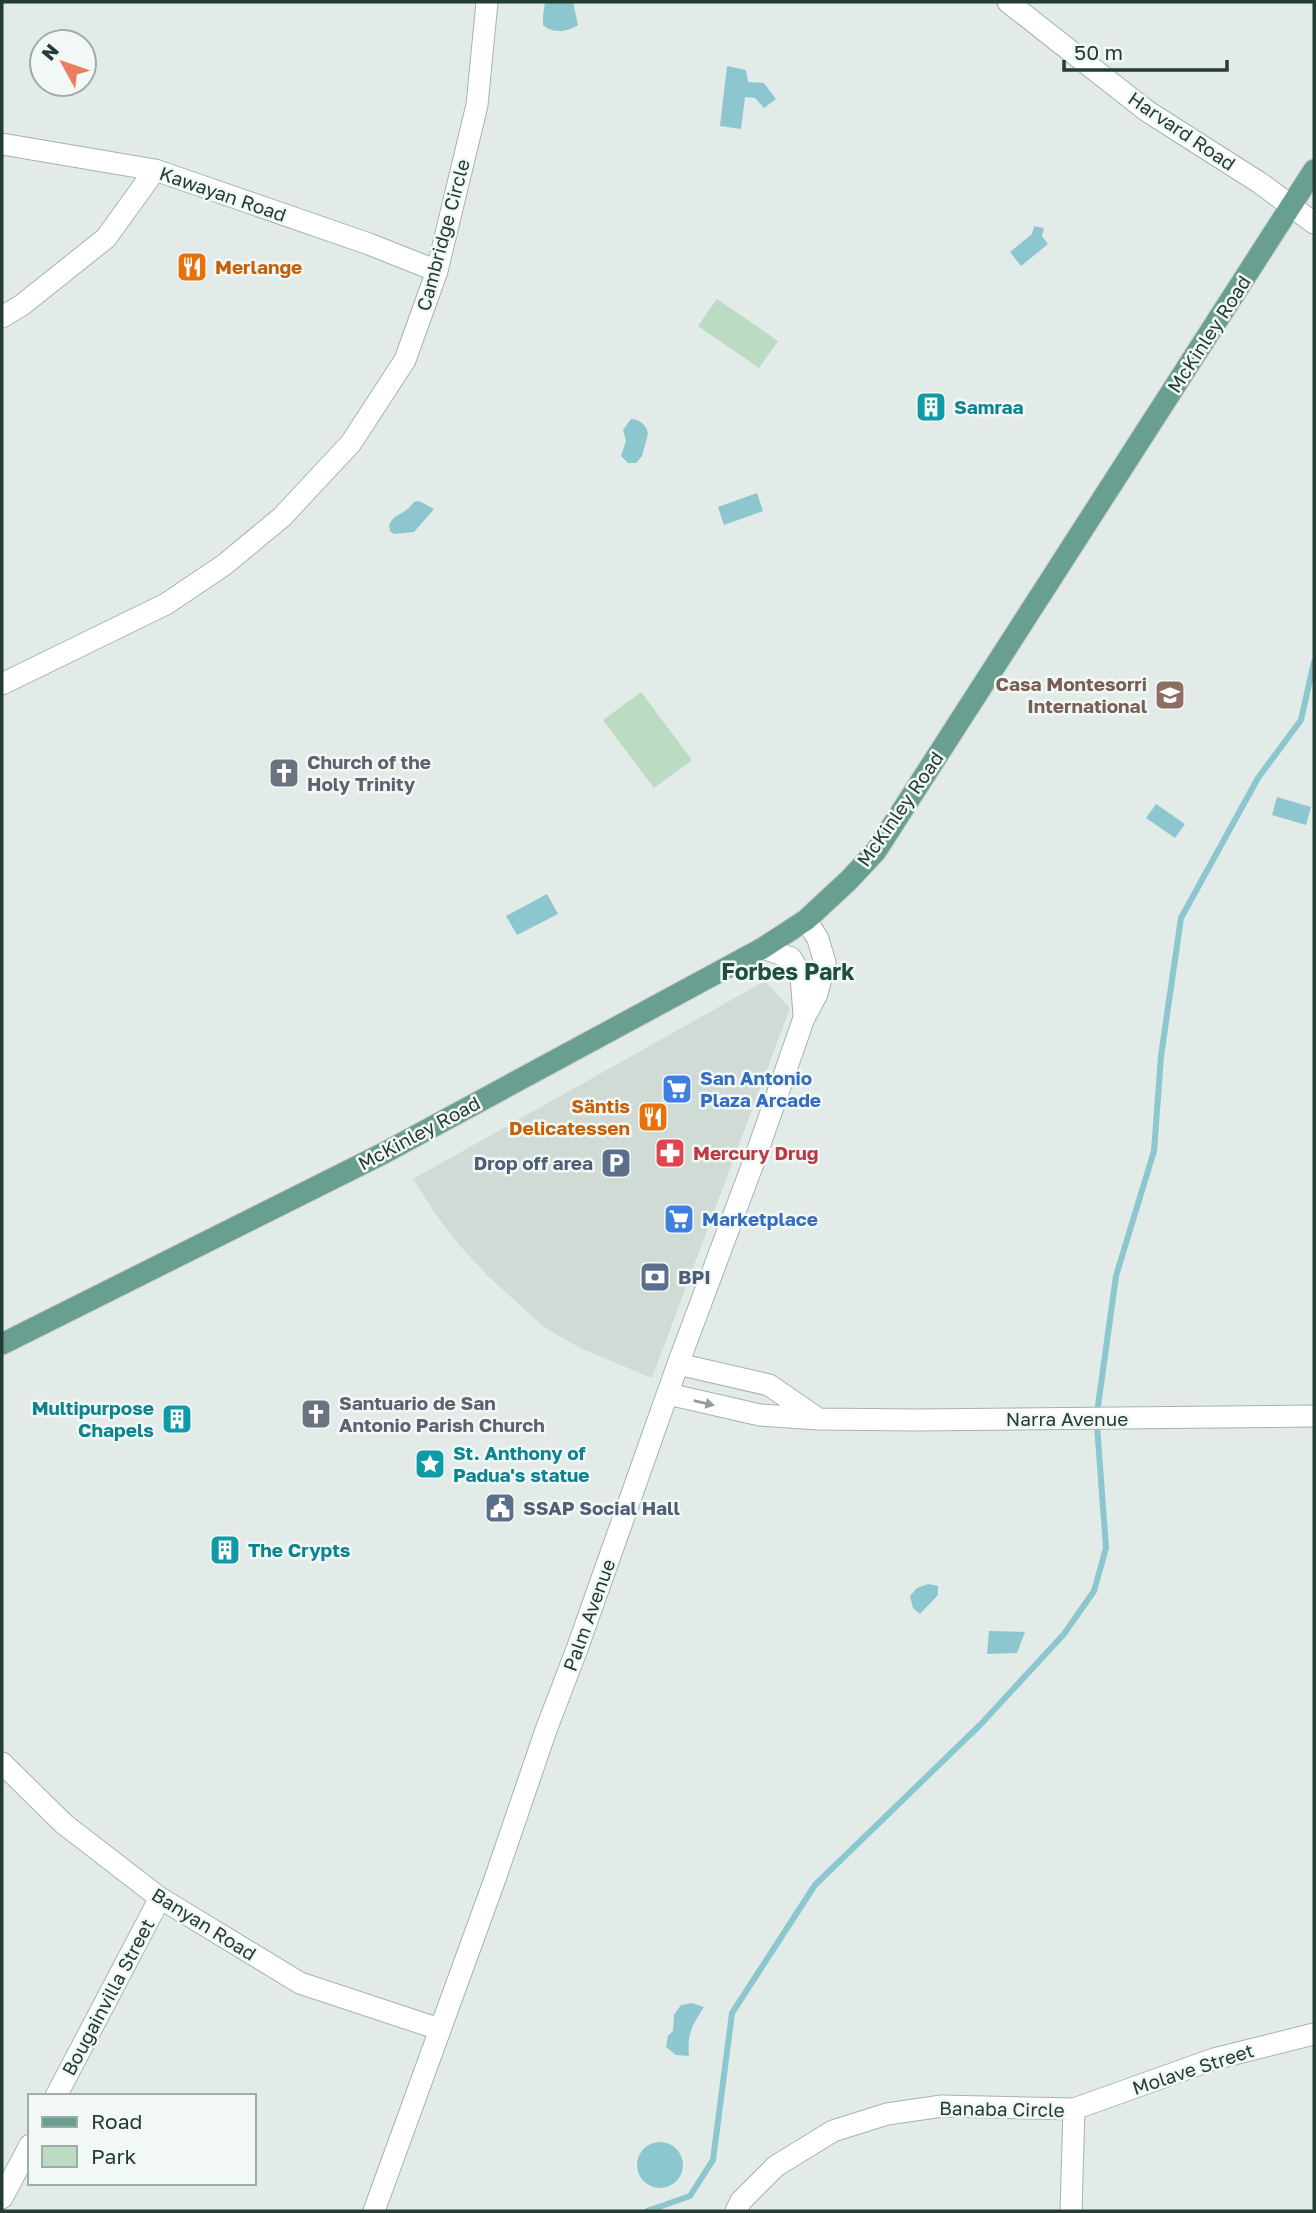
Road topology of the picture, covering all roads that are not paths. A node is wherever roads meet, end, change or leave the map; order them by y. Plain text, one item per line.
1 (486, 2) edge
2 (1008, 2) edge
3 (2, 144) edge
4 (155, 170) junction
5 (1314, 170) edge
6 (1292, 206) junction
7 (1314, 223) edge
8 (437, 271) junction
9 (2, 317) edge
10 (2, 684) edge
11 (806, 919) junction
12 (763, 948) junction
13 (804, 1018) junction
14 (2, 1345) edge
15 (678, 1364) junction
16 (667, 1394) junction
17 (1314, 1416) edge
18 (819, 1419) junction
19 (2, 1763) edge
20 (160, 1898) junction
21 (439, 2029) junction
22 (1314, 2034) edge
23 (57, 2094) edge
24 (1074, 2109) junction
25 (28, 2149) edge
26 (2, 2198) edge
27 (374, 2211) edge
28 (736, 2211) edge
29 (1071, 2211) edge

1 - 8 street, Cambridge Circle
2 - 6 street, Harvard Road
3 - 4 street, Kawayan Road
4 - 8 street, Kawayan Road
4 - 9 street
5 - 6 main road, McKinley Road
6 - 7 street, Harvard Road
6 - 11 main road, McKinley Road
8 - 10 street, Cambridge Circle
11 - 12 main road, McKinley Road
11 - 13 street, Palm Avenue
12 - 13 street, Palm Avenue
12 - 14 main road, McKinley Road
13 - 15 street, Palm Avenue
15 - 16 street, Palm Avenue
15 - 18 street
16 -> 18 street, Narra Avenue
16 - 21 street, Palm Avenue
17 - 18 street, Narra Avenue
19 - 20 street, Banyan Road
20 - 21 street, Banyan Road
20 - 23 street, Bougainvilla Street
21 - 27 street, Palm Avenue
22 - 24 street, Molave Street
24 - 28 street, Banaba Circle
24 - 29 street, Banaba Circle
25 - 26 street

